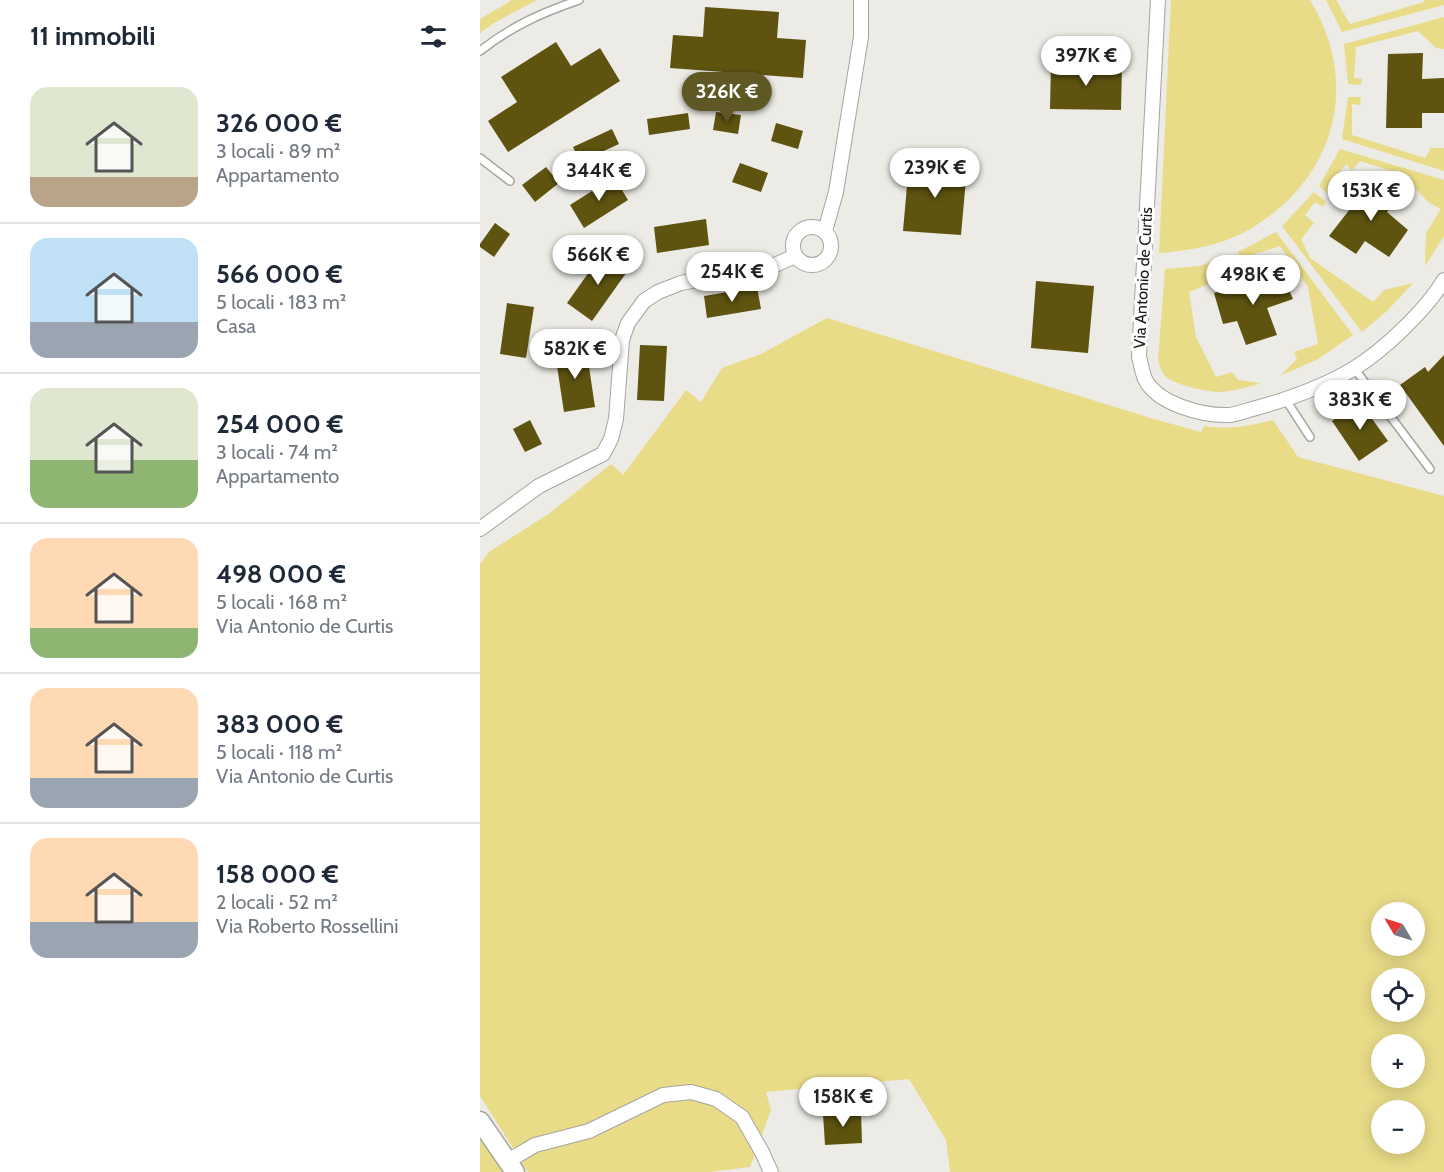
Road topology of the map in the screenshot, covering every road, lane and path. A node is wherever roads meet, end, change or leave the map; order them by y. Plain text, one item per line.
1 (579, 0) edge
2 (861, 0) edge
3 (1158, 0) edge
4 (480, 51) edge
5 (480, 158) edge
6 (510, 181) dead end
7 (825, 231) junction
8 (795, 256) junction
9 (1442, 289) edge
10 (1354, 368) junction
11 (1286, 400) junction
12 (1310, 437) dead end
13 (1430, 469) dead end
14 (480, 529) edge
15 (480, 1121) edge
16 (511, 1166) edge
17 (771, 1172) edge

1 - 4 lane
2 - 7 street
3 - 11 street, Via Antonio de Curtis
5 - 6 lane
7 - 8 street
7 - 8 street
8 - 14 street
9 - 10 street, Via Antonio de Curtis
10 - 11 street, Via Antonio de Curtis
10 - 13 lane
11 - 12 lane
15 - 16 street
16 - 17 street

